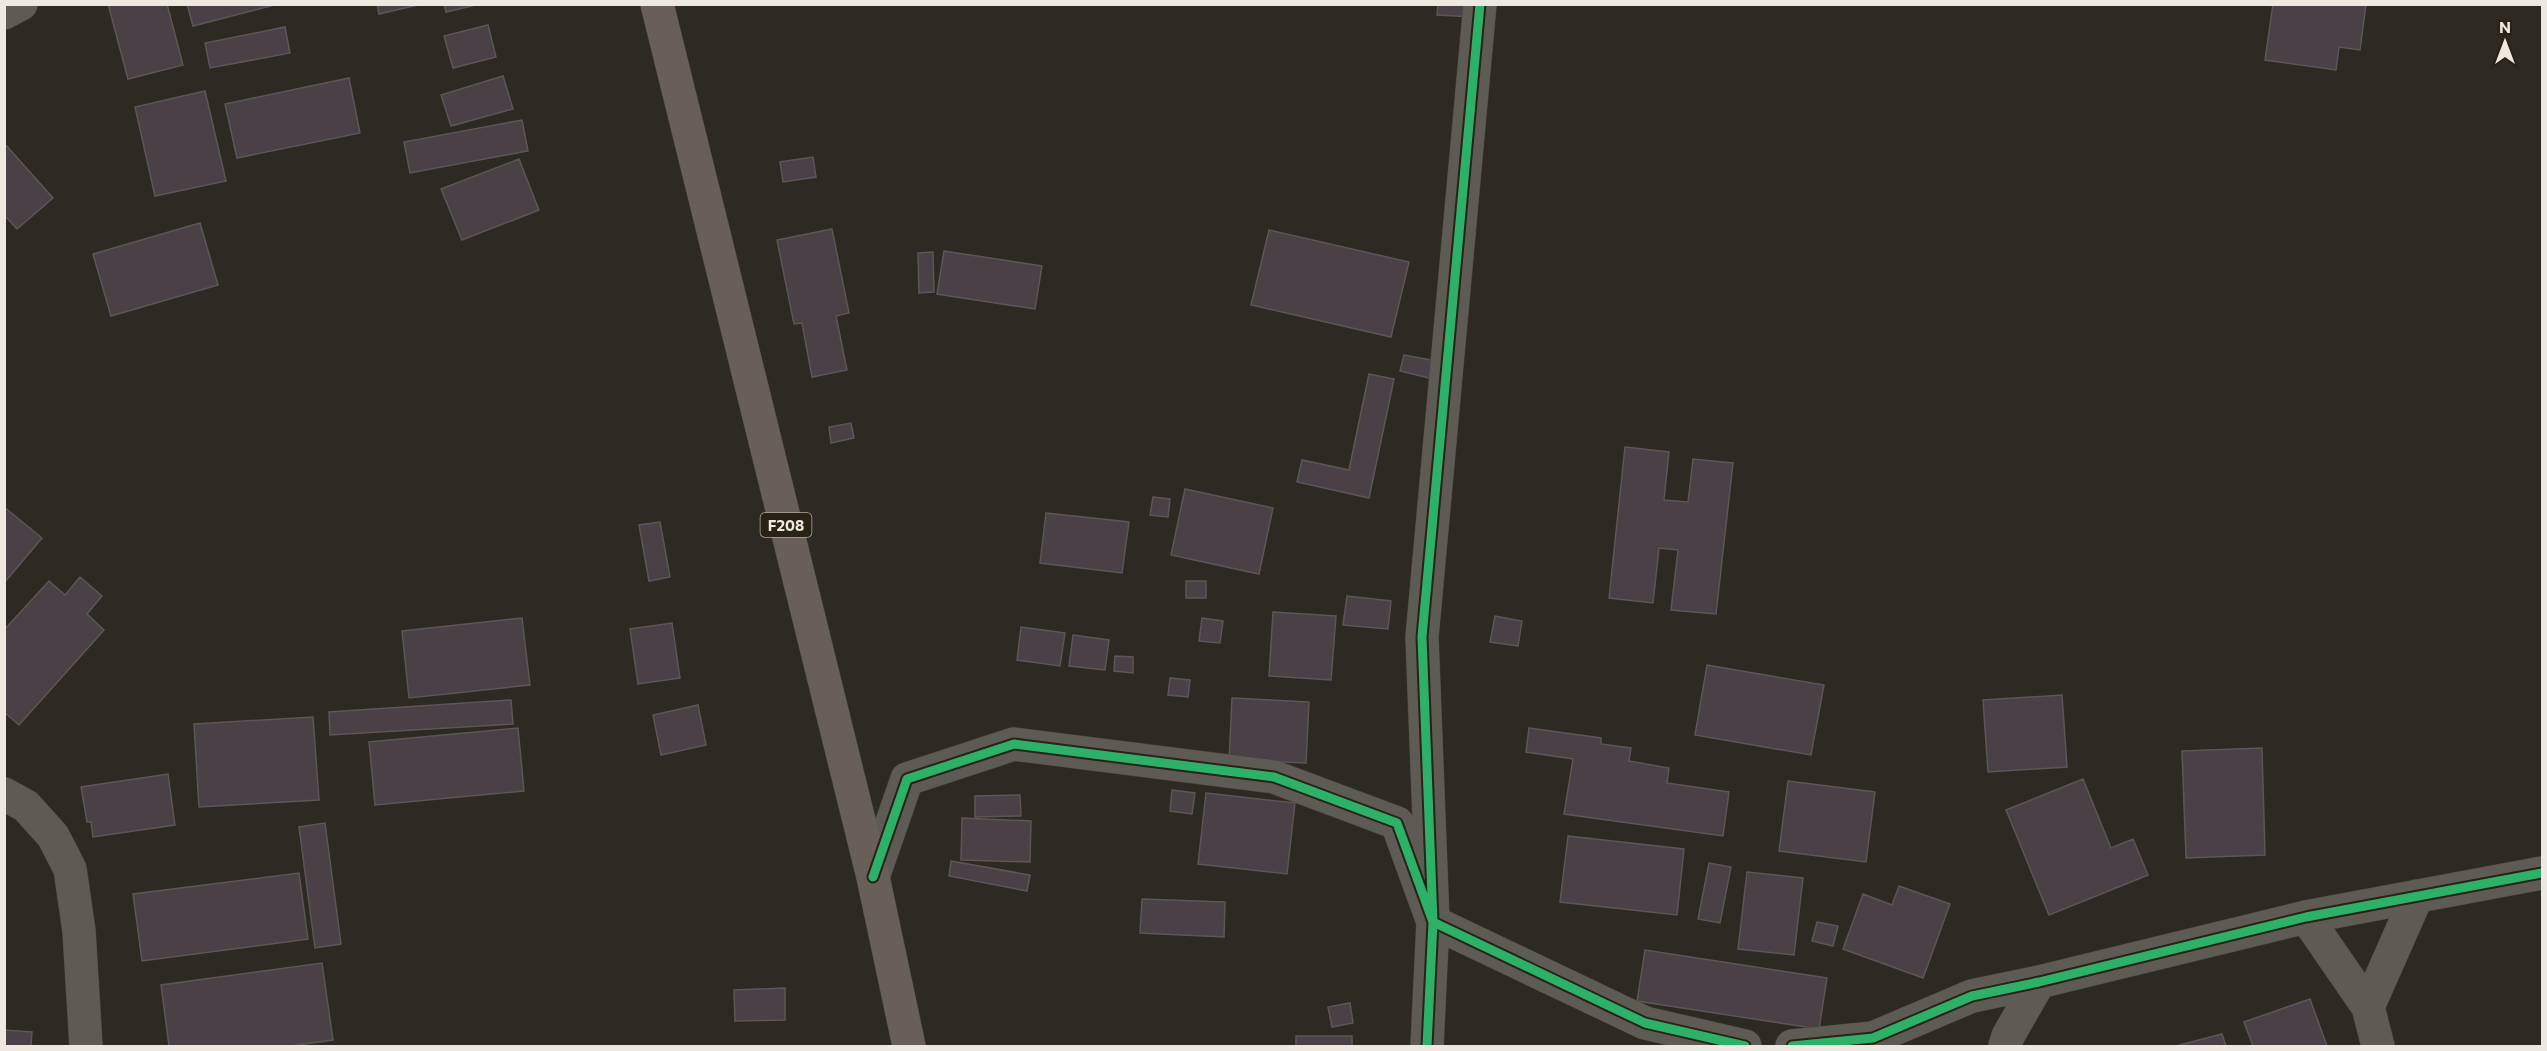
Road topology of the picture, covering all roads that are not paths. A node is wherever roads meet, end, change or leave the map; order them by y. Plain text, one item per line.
1 (21, 4) edge
2 (657, 4) edge
3 (1480, 4) edge
4 (4, 13) edge
5 (4, 794) edge
6 (2542, 873) edge
7 (873, 877) junction
8 (2418, 896) junction
9 (2306, 917) junction
10 (1432, 921) junction
11 (2039, 982) junction
12 (2368, 1007) junction
13 (86, 1047) edge
14 (909, 1047) edge
15 (1427, 1047) edge
16 (1745, 1047) edge
17 (1792, 1047) edge
18 (2005, 1047) edge
19 (2378, 1047) edge

1 - 4 street
2 - 7 main road, F208
3 - 10 street
5 - 13 street
6 - 8 street
7 - 10 street
7 - 14 main road, F208
8 - 9 street
8 - 12 street
9 - 11 street
9 - 12 street
10 - 15 street
10 - 16 street
11 - 17 street
11 - 18 street
12 - 19 street

